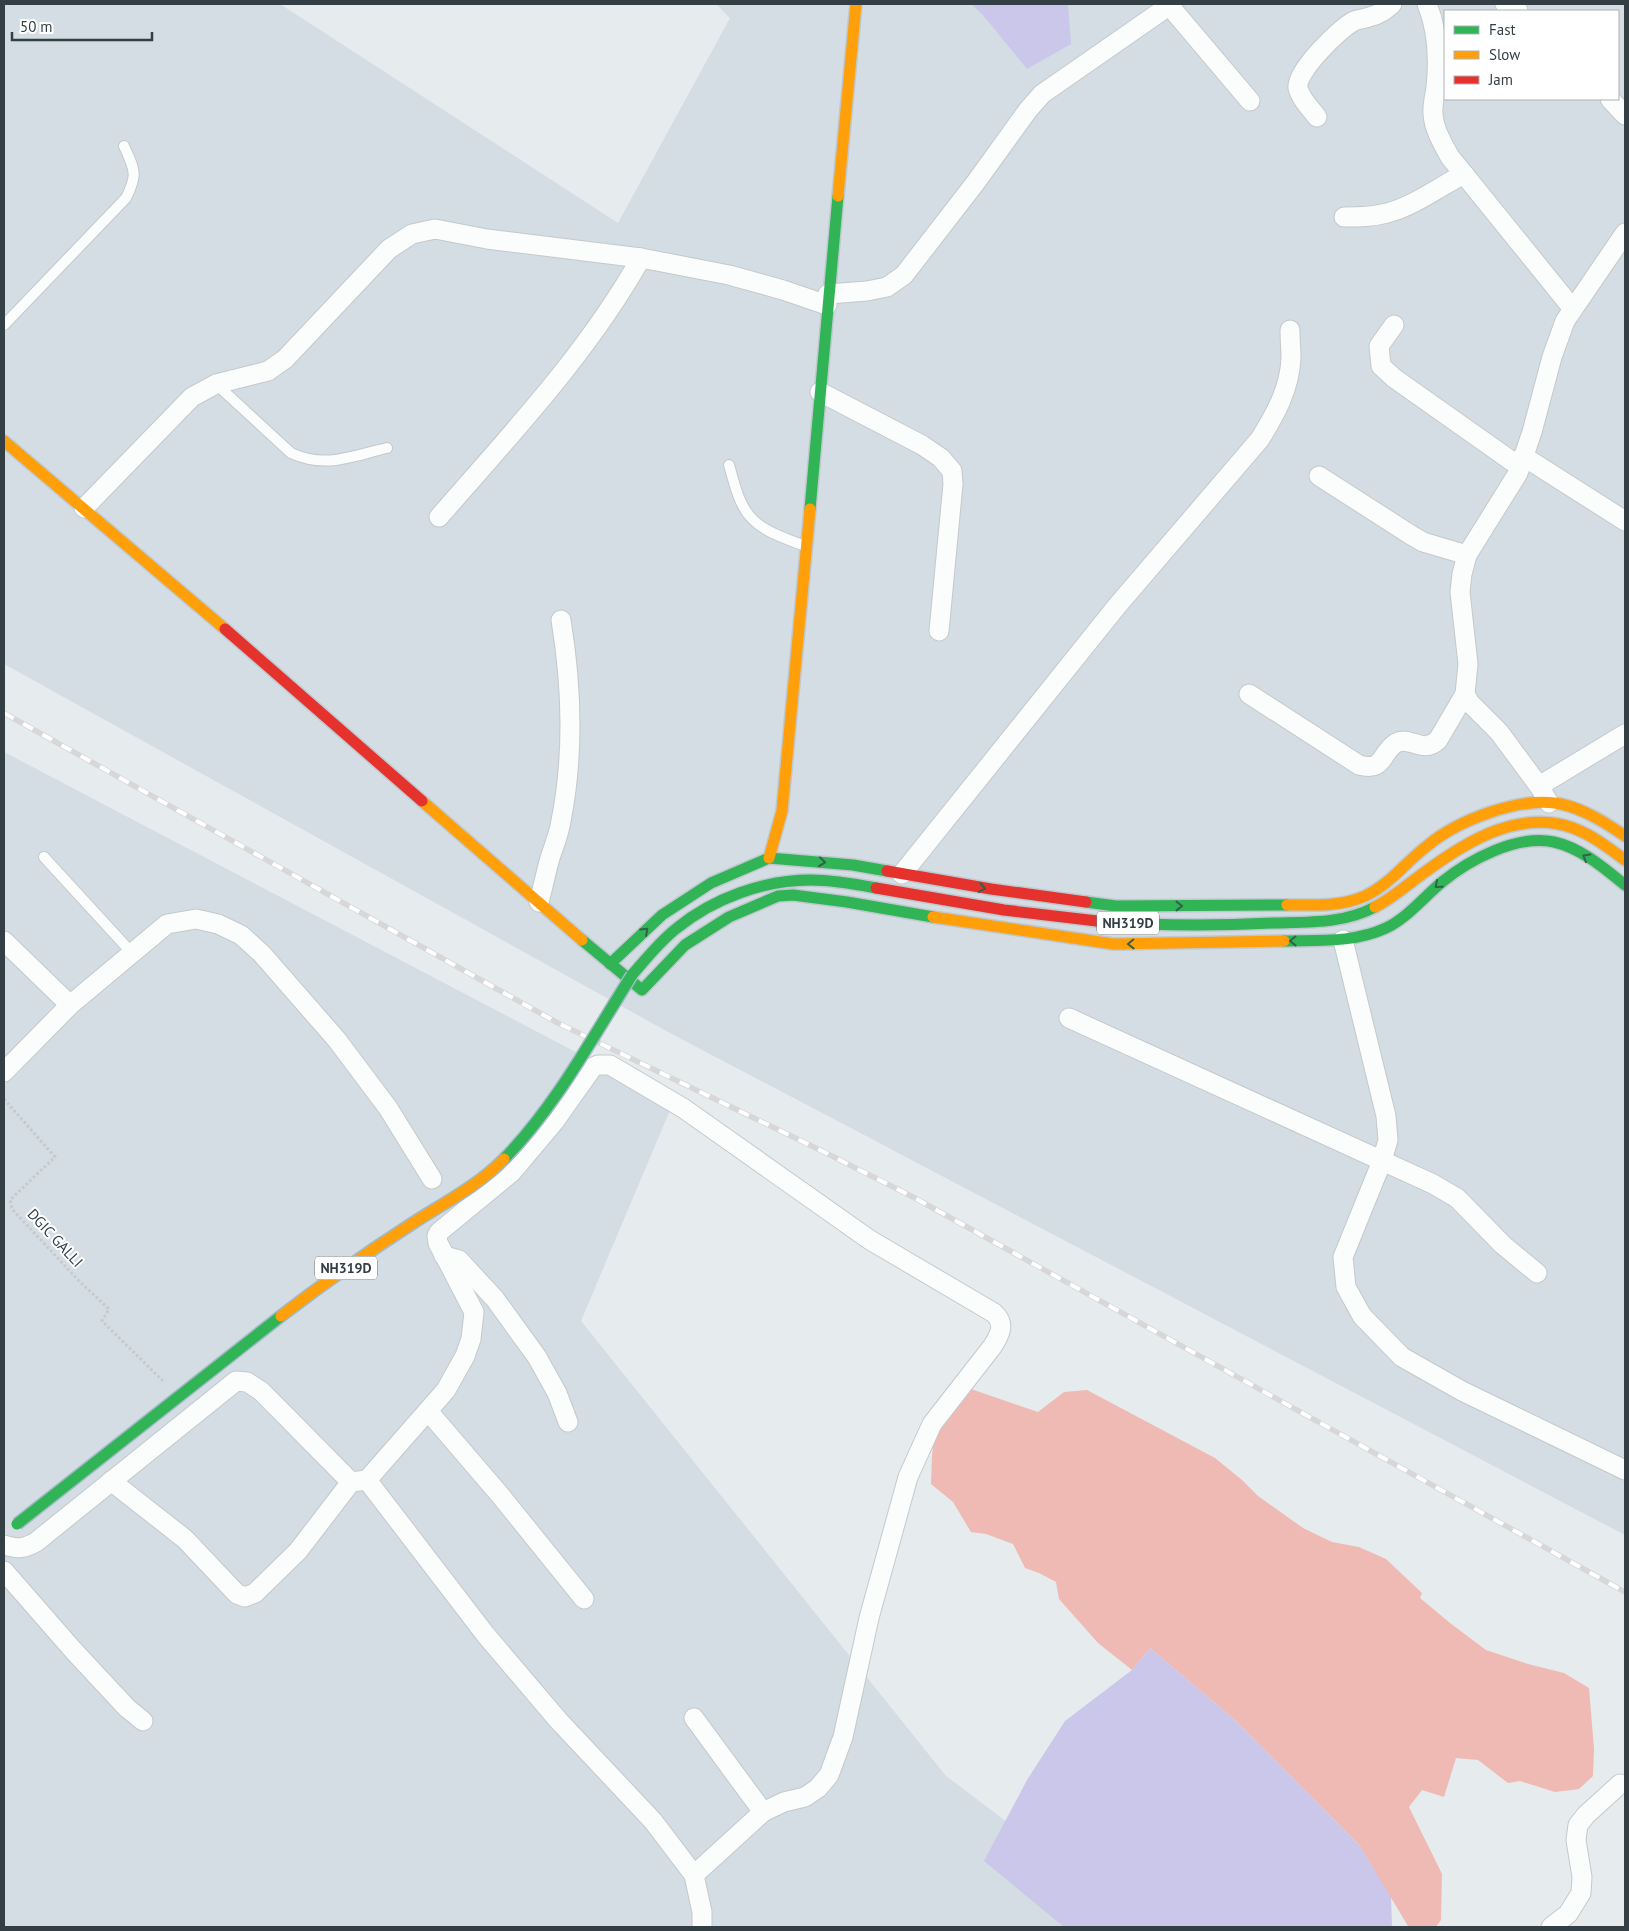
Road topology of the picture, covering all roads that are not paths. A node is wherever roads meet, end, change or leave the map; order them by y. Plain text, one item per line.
1 (856, 4) edge
2 (1168, 4) edge
3 (1392, 4) edge
4 (1427, 4) edge
5 (1505, 4) edge
6 (1516, 10) edge
7 (1611, 100) edge
8 (1250, 101) dead end
9 (1624, 112) edge
10 (1317, 117) dead end
11 (124, 146) dead end
12 (1464, 174) junction
13 (1344, 217) dead end
14 (1625, 233) edge
15 (641, 258) junction
16 (828, 299) junction
17 (1573, 309) junction
18 (4, 324) edge
19 (1394, 325) dead end
20 (1290, 330) dead end
21 (216, 384) junction
22 (820, 392) junction
23 (4, 441) edge
24 (387, 448) dead end
25 (1522, 461) junction
26 (729, 465) dead end
27 (1319, 476) dead end
28 (84, 508) junction
29 (439, 517) dead end
30 (1625, 521) edge
31 (806, 546) junction
32 (1467, 555) junction
33 (561, 620) dead end
34 (939, 631) dead end
35 (1249, 694) dead end
36 (1465, 694) junction
37 (1625, 734) edge
38 (1539, 786) junction
39 (1549, 803) junction
40 (782, 811) junction
41 (786, 834) dead end
42 (1625, 836) edge
43 (44, 857) dead end
44 (769, 858) junction
45 (1623, 858) edge
46 (902, 874) junction
47 (1625, 885) edge
48 (539, 902) junction
49 (1343, 940) junction
50 (4, 941) edge
51 (132, 953) junction
52 (610, 964) junction
53 (70, 1005) junction
54 (1069, 1018) dead end
55 (4, 1072) edge
56 (1382, 1161) junction
57 (432, 1179) dead end
58 (444, 1256) junction
59 (1537, 1273) dead end
60 (428, 1411) junction
61 (568, 1422) dead end
62 (1625, 1470) edge
63 (111, 1481) junction
64 (359, 1481) junction
65 (11, 1533) edge
66 (4, 1571) edge
67 (584, 1599) dead end
68 (694, 1718) dead end
69 (144, 1721) dead end
70 (1620, 1784) dead end
71 (763, 1812) junction
72 (694, 1876) junction
73 (702, 1927) edge
74 (1551, 1927) edge

1 - 16 main road
2 - 8 street
2 - 16 street
3 - 10 street
4 - 12 street
5 - 6 street
7 - 9 street
11 - 18 lane
12 - 13 street
12 - 17 street
14 - 17 street
15 - 16 street
15 - 21 street
15 - 29 street
16 - 22 main road
17 - 25 street
19 - 25 street
20 - 46 street
21 - 24 lane
21 - 28 street
22 - 31 main road
22 - 34 street
23 - 28 main road
25 - 30 street
25 - 32 street
26 - 31 lane
27 - 32 street
28 - 48 main road
31 - 40 main road
32 - 36 street
33 - 48 street
35 - 36 street
36 - 38 street
37 - 38 street
38 - 39 street
39 - 42 main road
46 -> 39 main road
40 - 41 main road
40 - 44 main road
43 - 51 lane
44 -> 46 main road
52 -> 44 main road
45 - 65 main road, NH319D, bridge
47 -> 49 main road
48 - 52 main road
49 -> 52 main road
49 - 56 street
50 - 53 street
51 - 53 street
51 - 57 street
53 - 55 street
54 - 56 street
56 - 59 street
56 - 62 street
58 - 60 street
58 - 61 street
58 - 71 street
60 - 64 street
60 - 67 street
63 - 64 street
63 - 64 street
63 - 65 street
64 - 72 street
66 - 69 street
68 - 71 street
70 - 74 street
71 - 72 street
72 - 73 street

